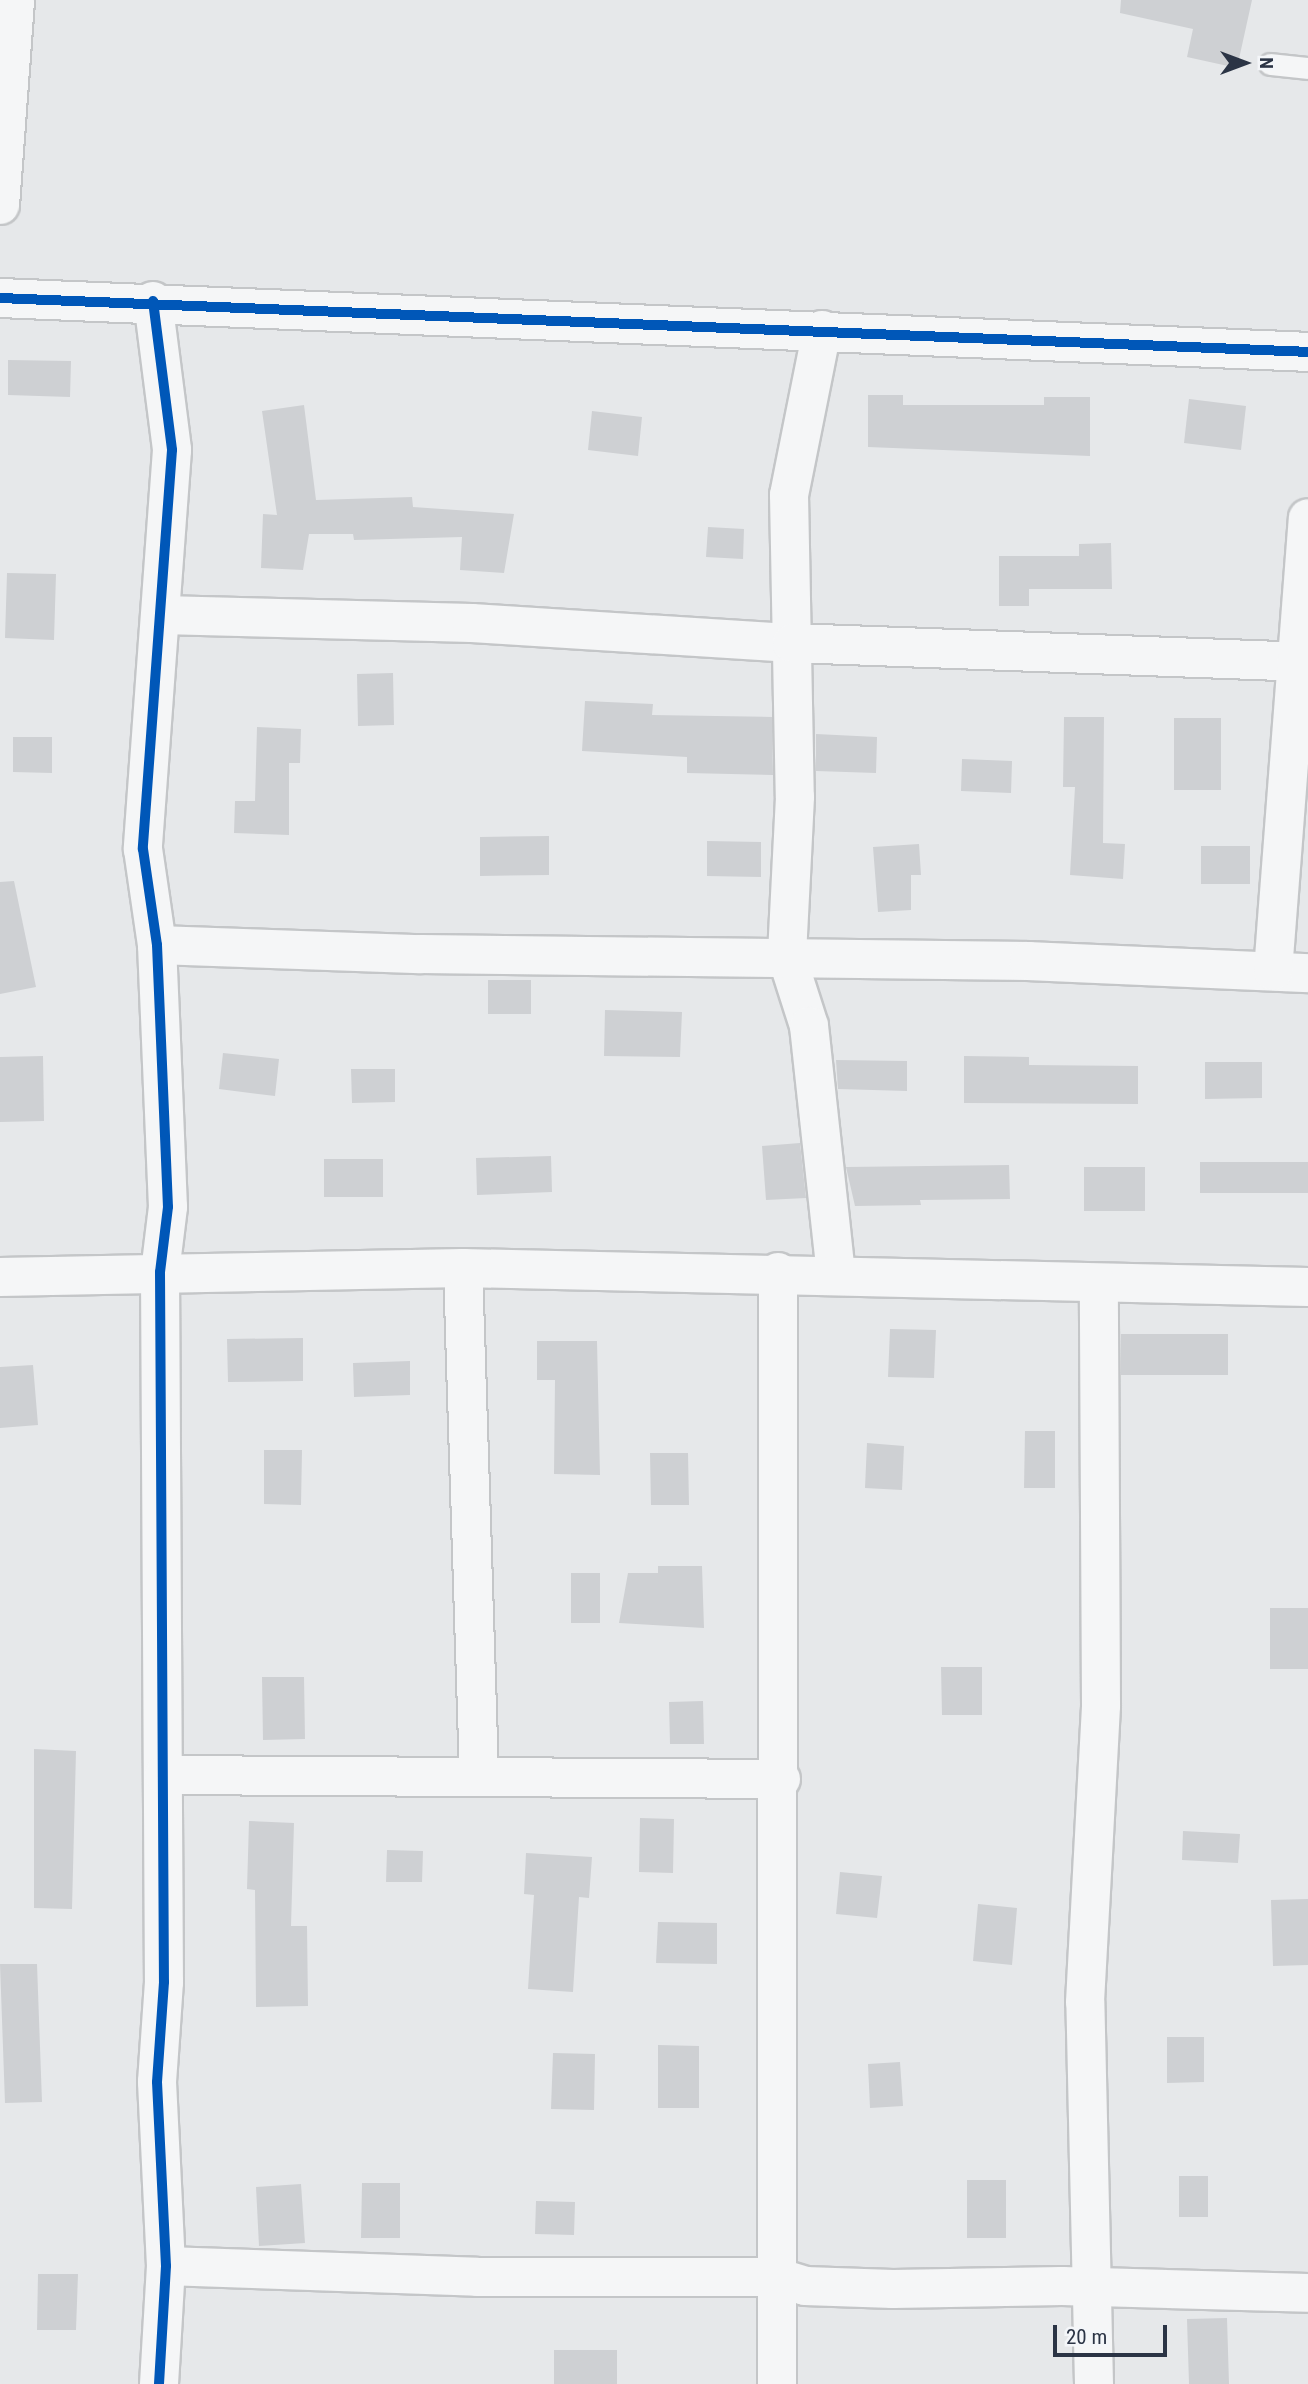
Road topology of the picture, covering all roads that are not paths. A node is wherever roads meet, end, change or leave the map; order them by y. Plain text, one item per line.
1 (15, 0) edge
2 (1270, 64) dead end
3 (1308, 68) edge
4 (0, 205) edge
5 (0, 298) edge
6 (153, 301) junction
7 (822, 330) junction
8 (1308, 352) edge
9 (1308, 518) edge
10 (162, 615) junction
11 (792, 643) junction
12 (1303, 662) edge
13 (157, 945) junction
14 (787, 957) junction
15 (1290, 972) edge
16 (463, 1268) junction
17 (160, 1272) junction
18 (778, 1272) junction
19 (836, 1276) junction
20 (0, 1277) edge
21 (1099, 1286) junction
22 (1308, 1287) edge
23 (164, 1775) junction
24 (479, 1775) junction
25 (781, 1779) junction
26 (166, 2266) junction
27 (776, 2277) junction
28 (1093, 2291) junction
29 (1308, 2293) edge
30 (159, 2384) edge
31 (777, 2384) edge
32 (1094, 2384) edge

1 - 4 street
2 - 3 lane
5 - 6 street
6 - 7 street
6 - 10 street
7 - 8 street
7 - 11 street
9 - 12 street
10 - 11 street
10 - 13 street
11 - 12 street
11 - 14 street
12 - 15 street
13 - 14 street
13 - 17 street
14 - 15 street
14 - 19 street
16 - 17 street
16 - 18 street
16 - 24 street
17 - 20 street
17 - 23 street
18 - 19 street
18 - 25 street
19 - 21 street
21 - 22 street
21 - 28 street
23 - 24 street
23 - 26 street
24 - 25 street
25 - 27 street
26 - 27 street
26 - 30 street
27 - 28 street
27 - 31 street
28 - 29 street
28 - 32 street

